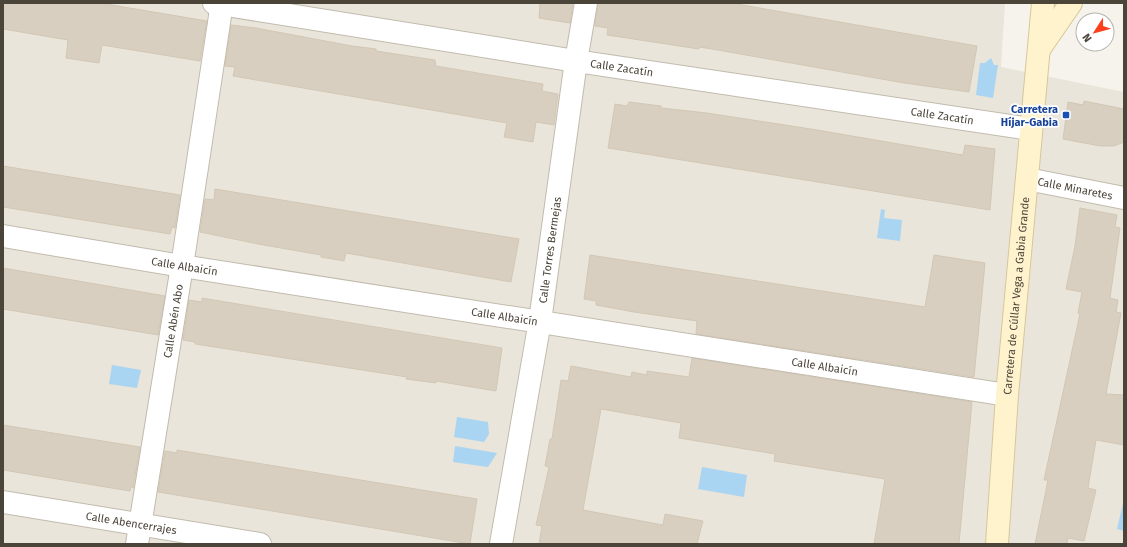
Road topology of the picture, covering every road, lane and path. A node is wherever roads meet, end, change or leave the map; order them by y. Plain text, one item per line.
1 (220, 3) edge
2 (586, 3) edge
3 (1043, 3) edge
4 (1071, 3) edge
5 (1040, 49) junction
6 (576, 61) junction
7 (1031, 129) junction
8 (1027, 178) junction
9 (1124, 198) edge
10 (3, 236) edge
11 (182, 266) junction
12 (540, 321) junction
13 (1007, 395) junction
14 (3, 502) edge
15 (139, 535) edge
16 (260, 544) edge
17 (501, 544) edge
18 (997, 544) edge

1 - 6 street, Calle Zacatín
1 - 11 street, Calle Abén Abo
2 - 6 street, Calle Torres Bermejas
3 - 5 street, Carretera de Cúllar Vega a Gabia Grande
4 - 5 street, Carretera de Cúllar Vega a Gabia Grande
5 - 7 street, Carretera de Cúllar Vega a Gabia Grande
6 - 7 street, Calle Zacatín
6 - 12 street, Calle Torres Bermejas
7 - 8 street, Carretera de Cúllar Vega a Gabia Grande
8 - 9 street, Calle Minaretes
8 - 13 street, Carretera de Cúllar Vega a Gabia Grande
10 - 11 street, Calle Albaicín
11 - 12 street, Calle Albaicín
11 - 15 street, Calle Abén Abo
12 - 13 street, Calle Albaicín
12 - 17 street, Calle Torres Bermejas
13 - 18 street, Carretera de Cúllar Vega a Gabia Grande
14 - 15 street, Calle Abencerrajes
15 - 16 street, Calle Abencerrajes

